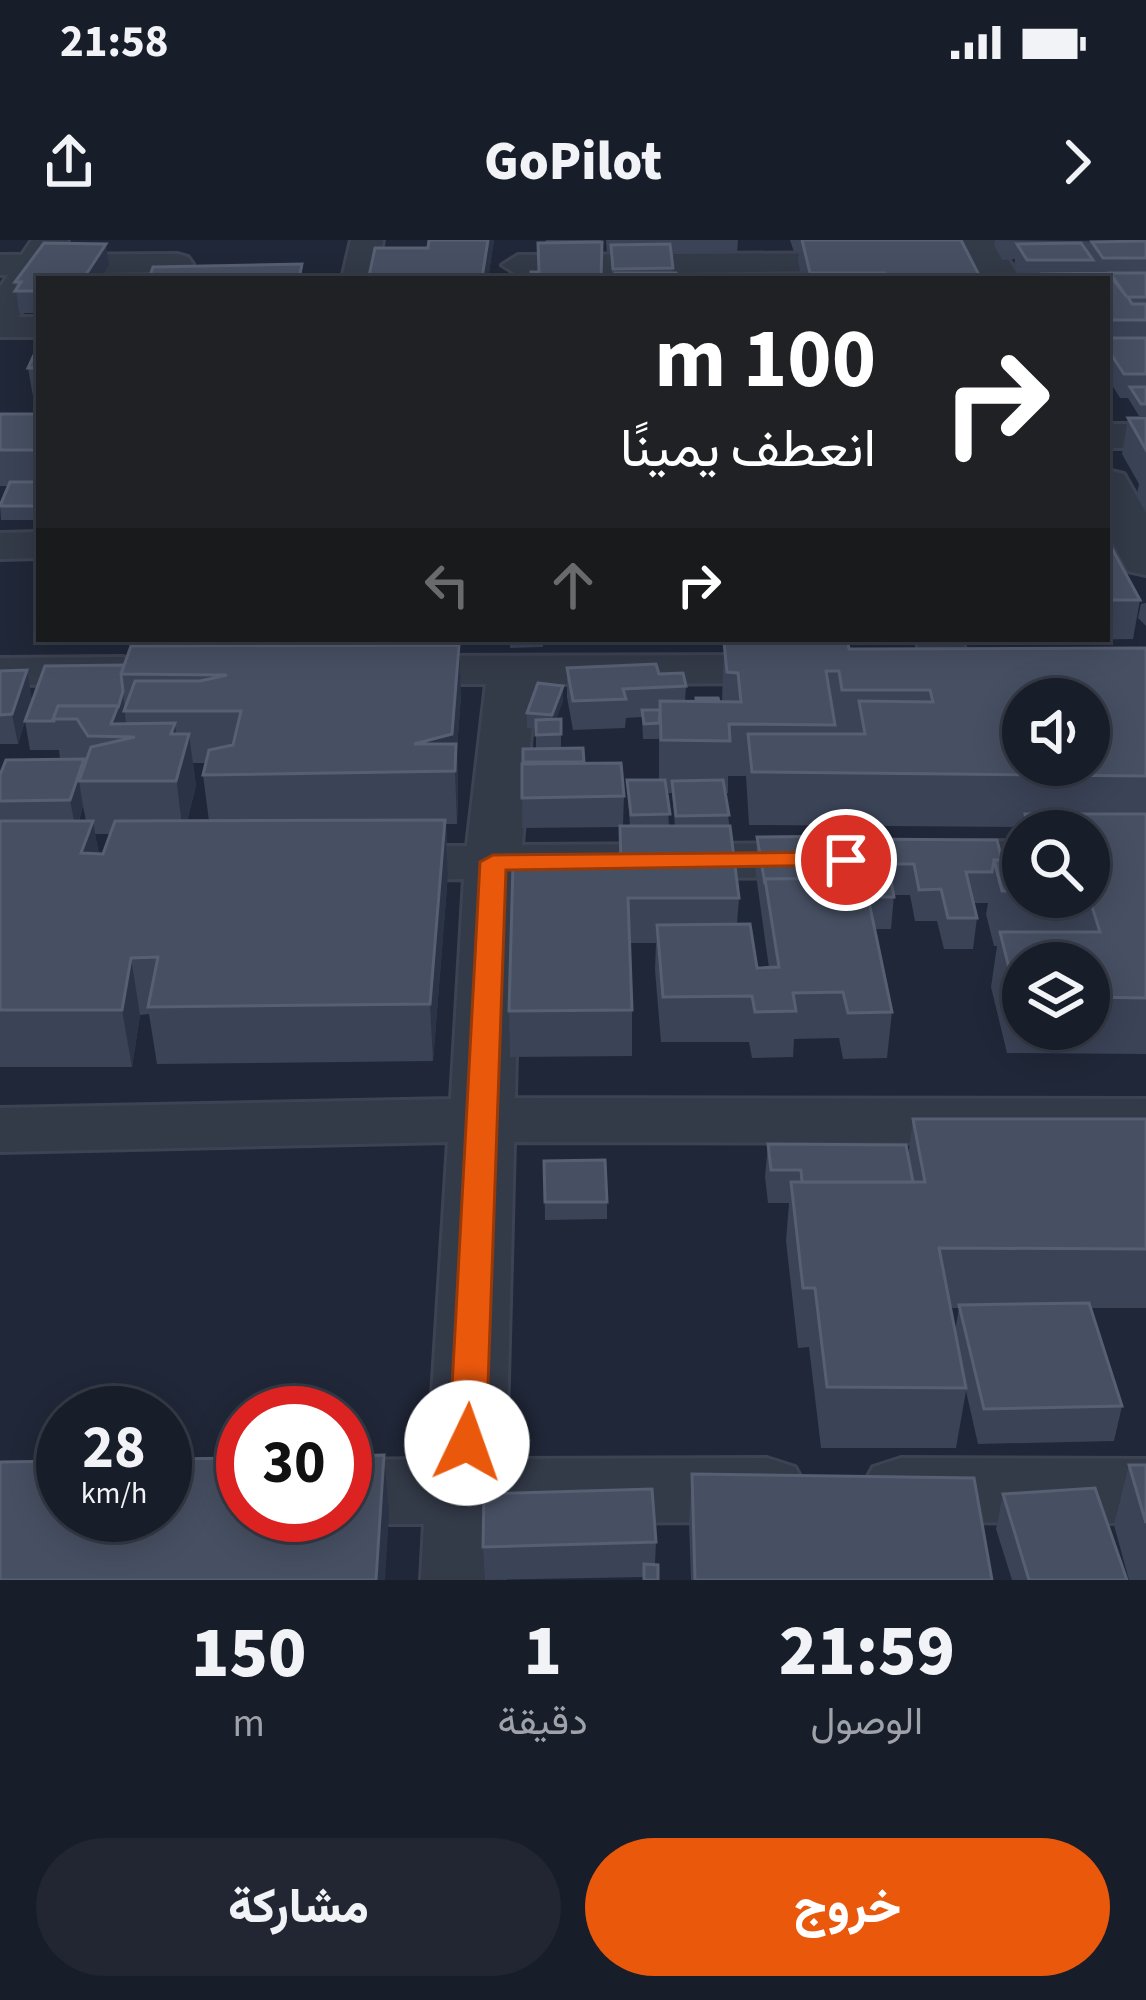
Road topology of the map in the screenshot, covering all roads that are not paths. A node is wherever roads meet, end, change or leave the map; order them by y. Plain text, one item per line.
1 (367, 240) edge
2 (28, 257) edge
3 (990, 260) edge
4 (179, 261) edge
5 (519, 261) edge
6 (898, 262) edge
7 (944, 262) edge
8 (783, 272) edge
9 (360, 276) edge
10 (0, 316) edge
11 (0, 327) edge
12 (36, 327) edge
13 (1110, 436) edge
14 (1146, 436) edge
15 (1110, 490) edge
16 (36, 545) edge
17 (0, 546) edge
18 (1146, 560) edge
19 (687, 653) edge
20 (444, 654) edge
21 (86, 655) edge
22 (927, 663) edge
23 (329, 670) edge
24 (170, 671) edge
25 (512, 671) junction
26 (0, 672) edge
27 (1002, 858) edge
28 (493, 862) junction
29 (328, 864) edge
30 (482, 1120) junction
31 (1146, 1121) edge
32 (0, 1130) edge
33 (465, 1489) junction
34 (372, 1491) edge
35 (1146, 1491) edge
36 (462, 1580) edge

1 - 9 street
2 - 4 street
2 - 10 street
3 - 7 street
5 - 8 street
6 - 8 street
11 - 12 street
13 - 14 street
15 - 18 street
16 - 17 street
19 - 22 street
19 - 25 street
20 - 23 street
20 - 25 street
21 - 24 street
21 - 26 street
25 - 28 street
27 - 28 street
28 - 29 street
28 - 30 street
30 - 31 street
30 - 32 street
30 - 33 street
33 - 34 street
33 - 35 street
33 - 36 street

